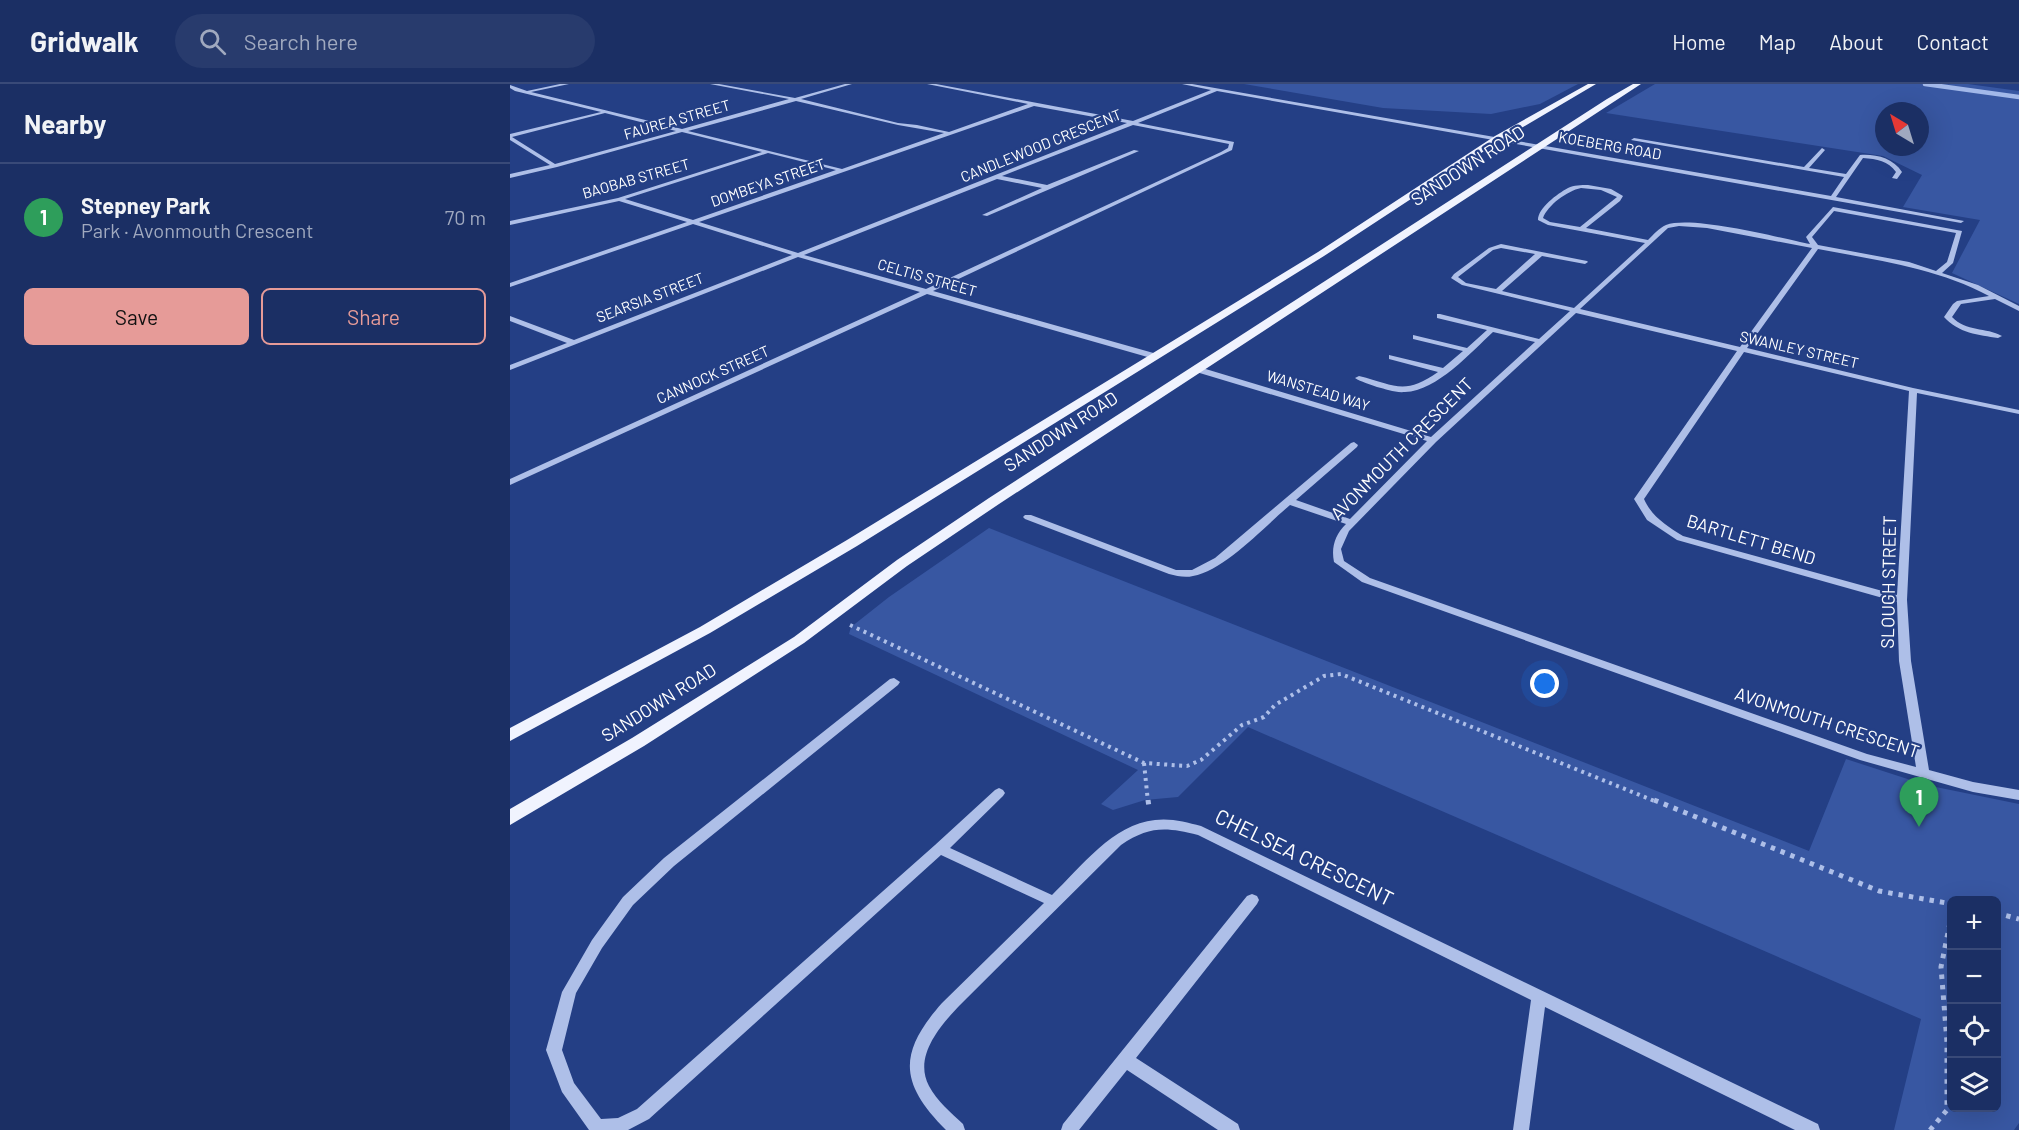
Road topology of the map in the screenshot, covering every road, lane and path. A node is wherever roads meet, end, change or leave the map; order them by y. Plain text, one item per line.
1 (567, 84) edge
2 (712, 84) edge
3 (850, 84) edge
4 (929, 84) edge
5 (1184, 84) edge
6 (1593, 84) edge
7 (1638, 84) edge
8 (510, 86) edge
9 (1217, 90) junction
10 (523, 92) junction
11 (510, 94) edge
12 (795, 99) junction
13 (1034, 104) junction
14 (605, 112) junction
15 (1133, 123) junction
16 (682, 131) junction
17 (950, 133) junction
18 (510, 137) edge
19 (1498, 138) junction
20 (1634, 140) dead end
21 (1540, 146) junction
22 (1822, 150) dead end
23 (1136, 151) dead end
24 (768, 152) junction
25 (555, 166) junction
26 (1805, 169) junction
27 (843, 170) junction
28 (510, 176) edge
29 (1847, 176) junction
30 (997, 177) junction
31 (1894, 178) dead end
32 (1048, 187) junction
33 (619, 199) junction
34 (1832, 199) junction
35 (985, 215) dead end
36 (1961, 220) dead end
37 (694, 221) junction
38 (510, 223) edge
39 (1581, 229) junction
40 (1648, 242) junction
41 (1816, 247) junction
42 (1540, 253) junction
43 (800, 254) junction
44 (1585, 262) dead end
45 (1938, 272) junction
46 (510, 285) edge
47 (927, 292) junction
48 (1497, 292) junction
49 (1996, 297) junction
50 (2019, 309) edge
51 (1574, 312) junction
52 (1440, 316) dead end
53 (510, 318) edge
54 (1492, 329) junction
55 (1998, 336) dead end
56 (1416, 337) dead end
57 (1539, 341) junction
58 (574, 343) junction
59 (1468, 350) junction
60 (1741, 351) junction
61 (1154, 356) junction
62 (1392, 357) dead end
63 (510, 368) edge
64 (1196, 369) junction
65 (1443, 371) junction
66 (1359, 378) dead end
67 (1913, 390) junction
68 (2019, 412) edge
69 (1433, 440) junction
70 (1354, 445) dead end
71 (510, 482) edge
72 (1289, 501) junction
73 (1029, 517) dead end
74 (1352, 523) junction
75 (1902, 600) junction
76 (848, 624) dead end
77 (894, 682) dead end
78 (510, 735) edge
79 (1144, 763) junction
80 (1923, 774) junction
81 (999, 793) dead end
82 (2019, 795) edge
83 (510, 818) edge
84 (1154, 824) junction
85 (940, 849) junction
86 (1252, 900) dead end
87 (1054, 902) junction
88 (1947, 903) edge
89 (2001, 914) edge
90 (2019, 919) edge
91 (1947, 938) edge
92 (1539, 996) junction
93 (1125, 1060) junction
94 (598, 1128) edge
95 (957, 1130) edge
96 (1069, 1130) edge
97 (1232, 1130) edge
98 (1521, 1130) edge
99 (1812, 1130) edge
100 (1930, 1130) edge

1 - 10 street
2 - 12 street
3 - 12 street, FAUREA STREET
4 - 13 street, CANDLEWOOD CRESCENT
5 - 9 street, KOEBERG ROAD
6 - 19 main road, SANDOWN ROAD
7 - 21 main road, SANDOWN ROAD
8 - 10 street
9 - 15 street
9 - 19 street, KOEBERG ROAD
10 - 11 street
10 - 14 street
12 - 16 street, FAUREA STREET
12 - 17 street
13 - 15 street, CANDLEWOOD CRESCENT
13 - 17 street, DOMBEYA STREET
14 - 16 street
14 - 18 street
15 - 30 street, CANDLEWOOD CRESCENT
15 - 47 street, CANNOCK STREET
16 - 24 street
16 - 25 street, FAUREA STREET
17 - 27 street, DOMBEYA STREET
18 - 25 street
19 - 21 street, KOEBERG ROAD
19 - 61 main road, SANDOWN ROAD
20 - 26 street
21 - 34 street, KOEBERG ROAD
21 - 64 main road, SANDOWN ROAD
22 - 26 street
23 - 32 street
24 - 27 street
24 - 33 street, BAOBAB STREET
25 - 28 street, FAUREA STREET
26 - 29 street
27 - 37 street, DOMBEYA STREET
29 - 31 street
29 - 34 street
30 - 32 street
30 - 43 street, CANDLEWOOD CRESCENT
32 - 35 street
33 - 37 street, CELTIS STREET
33 - 38 street, BAOBAB STREET
34 - 36 street, KOEBERG ROAD
37 - 43 street, CELTIS STREET
37 - 46 street, DOMBEYA STREET
39 - 39 street
39 - 40 street
40 - 41 street, AVONMOUTH CRESCENT
40 - 51 street, AVONMOUTH CRESCENT
41 - 45 street, AVONMOUTH CRESCENT
41 - 45 street
41 - 60 street, BARTLETT BEND
42 - 44 street
42 - 48 street
42 - 48 street, SWANLEY STREET
43 - 47 street, CELTIS STREET
43 - 58 street, SEARSIA STREET
45 - 49 street, AVONMOUTH CRESCENT
47 - 61 street, CELTIS STREET
47 - 71 street, CANNOCK STREET
48 - 51 street, SWANLEY STREET
49 - 50 street, AVONMOUTH CRESCENT
49 - 55 street
51 - 57 street, AVONMOUTH CRESCENT
51 - 60 street, SWANLEY STREET
52 - 54 street
53 - 58 street
54 - 57 street
54 - 59 street
56 - 59 street
57 - 69 street, AVONMOUTH CRESCENT
58 - 63 street, SEARSIA STREET
59 - 65 street
60 - 67 street, SWANLEY STREET
60 - 75 street, BARTLETT BEND
61 - 78 main road, SANDOWN ROAD
62 - 65 street
64 - 69 street, WANSTEAD WAY
64 - 83 main road, SANDOWN ROAD
65 - 66 street
67 - 68 street, SWANLEY STREET
67 - 75 street, SLOUGH STREET
69 - 74 street, AVONMOUTH CRESCENT
70 - 72 street
72 - 73 street
72 - 74 street
74 - 80 street, AVONMOUTH CRESCENT
75 - 80 street, SLOUGH STREET
76 - 79 path
77 - 94 street
79 - 84 path
79 - 88 path
80 - 82 street, AVONMOUTH CRESCENT
81 - 85 street
84 - 87 street, CHELSEA CRESCENT
84 - 92 street, CHELSEA CRESCENT
85 - 87 street
85 - 94 street
86 - 93 street
87 - 95 street, CHELSEA CRESCENT
89 - 90 path
91 - 100 path
92 - 98 street
92 - 99 street, CHELSEA CRESCENT
93 - 96 street
93 - 97 street

